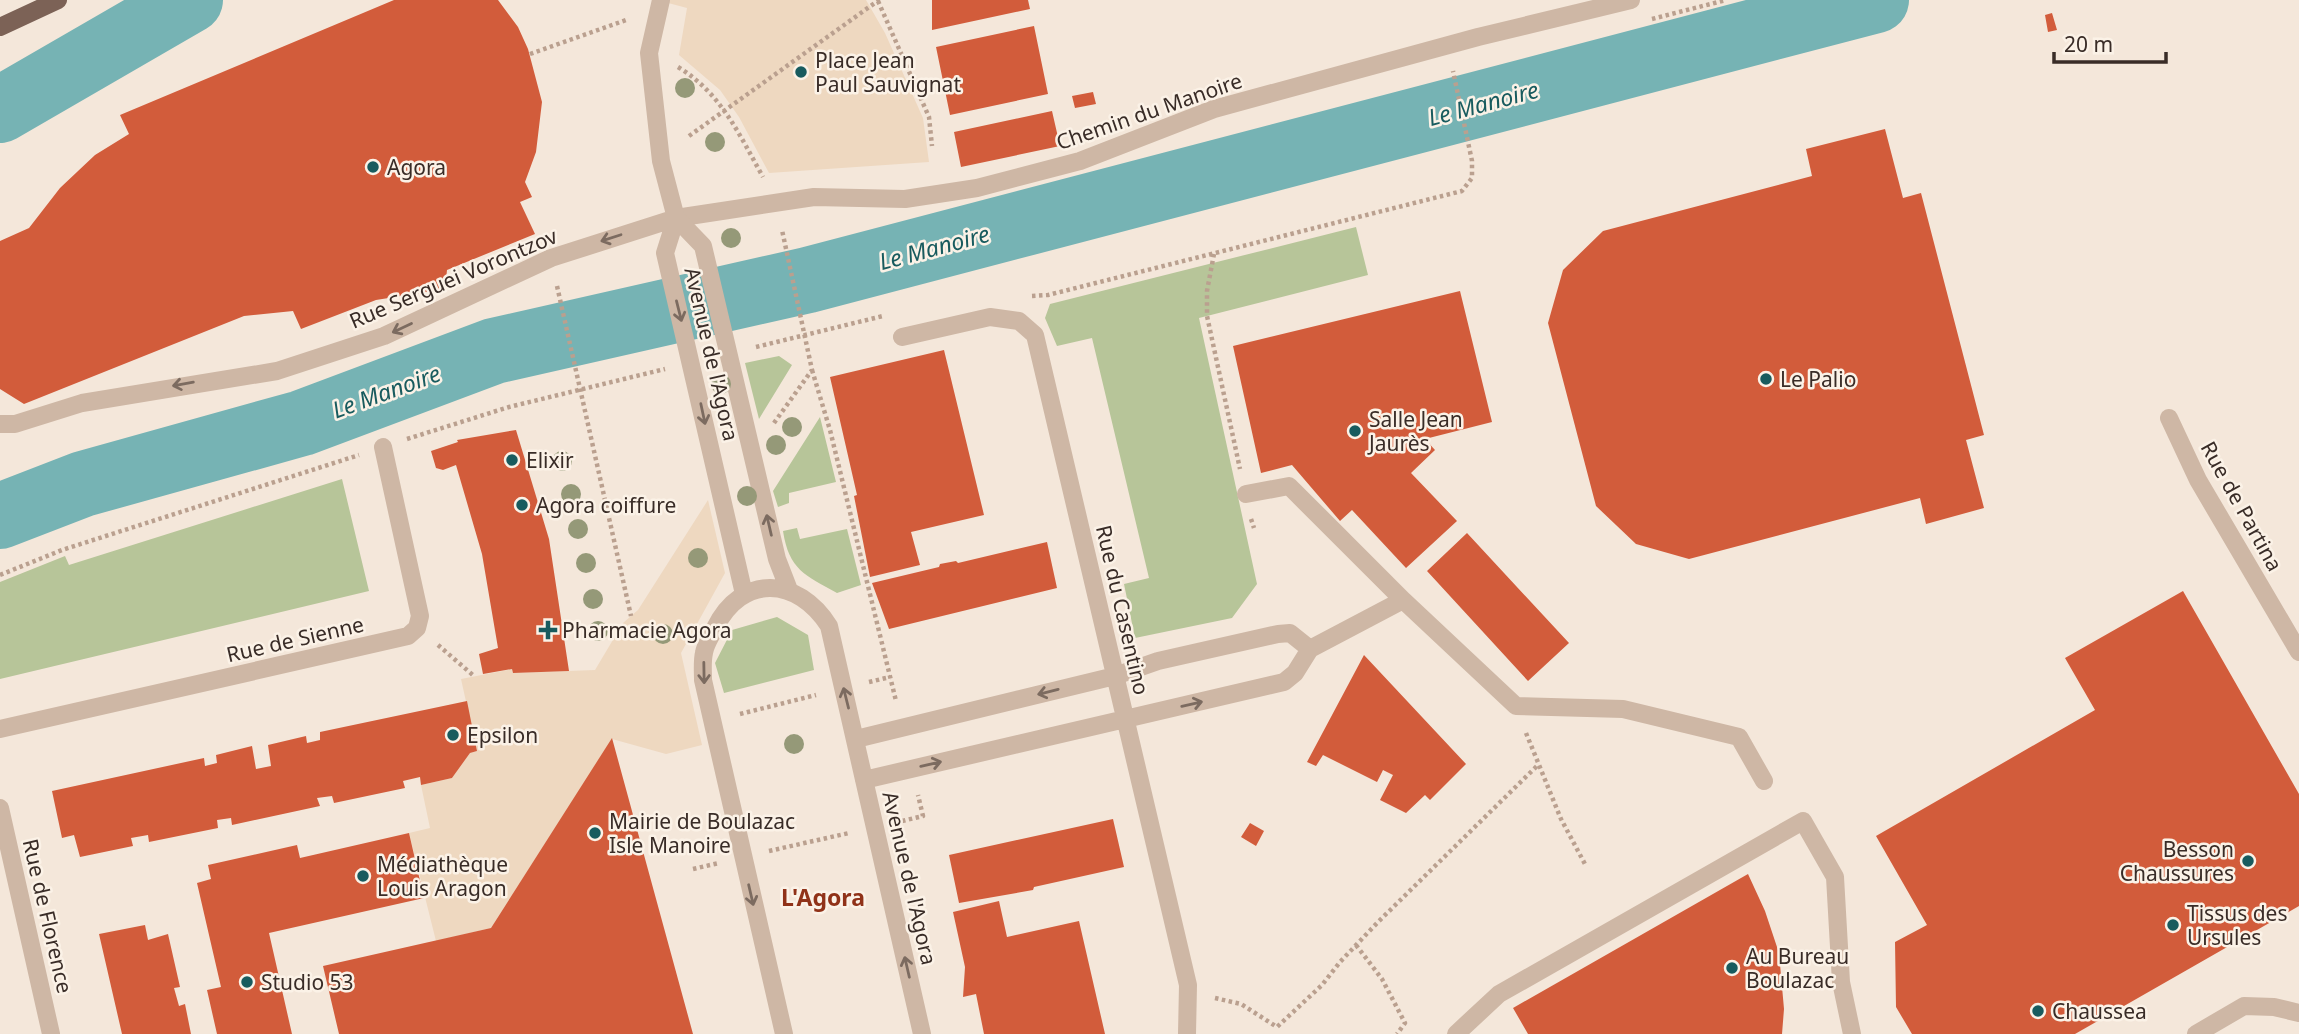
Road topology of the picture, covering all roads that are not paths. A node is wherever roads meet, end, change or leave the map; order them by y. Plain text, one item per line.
1 (58, 0) edge
2 (661, 0) edge
3 (1631, 0) edge
4 (0, 27) edge
5 (676, 218) junction
6 (902, 337) dead end
7 (2169, 418) dead end
8 (0, 424) edge
9 (383, 447) road end
10 (1246, 494) road end
11 (789, 590) junction
12 (744, 594) junction
13 (1403, 600) junction
14 (1310, 649) junction
15 (2299, 652) edge
16 (1115, 676) junction
17 (1125, 720) junction
18 (0, 729) edge
19 (856, 740) junction
20 (864, 780) junction
21 (1764, 781) dead end
22 (0, 808) edge
23 (2299, 1013) edge
24 (51, 1034) edge
25 (784, 1034) edge
26 (922, 1034) edge
27 (1187, 1034) edge
28 (1456, 1034) edge
29 (1852, 1034) edge
30 (2196, 1034) edge

1 - 4 main road
2 - 5 street
3 - 5 street, Chemin du Manoire
5 -> 8 street, Rue Serguei Vorontzov
11 -> 5 street
5 -> 12 street, Avenue de l'Agora
6 - 16 street, Rue du Casentino
7 - 15 street, Rue de Partina
9 - 18 street, Rue de Sienne
10 - 13 street
11 - 12 street
19 -> 11 street, Avenue de l'Agora
12 -> 25 street
13 - 14 street
13 - 21 street
14 - 16 street
17 -> 14 street
16 - 17 street, Rue du Casentino
16 -> 19 street
20 -> 17 street
17 - 27 street, Rue du Casentino
19 - 20 street, Avenue de l'Agora
26 -> 20 street, Avenue de l'Agora
22 - 24 street, Rue de Florence
23 - 30 street
28 - 29 street

